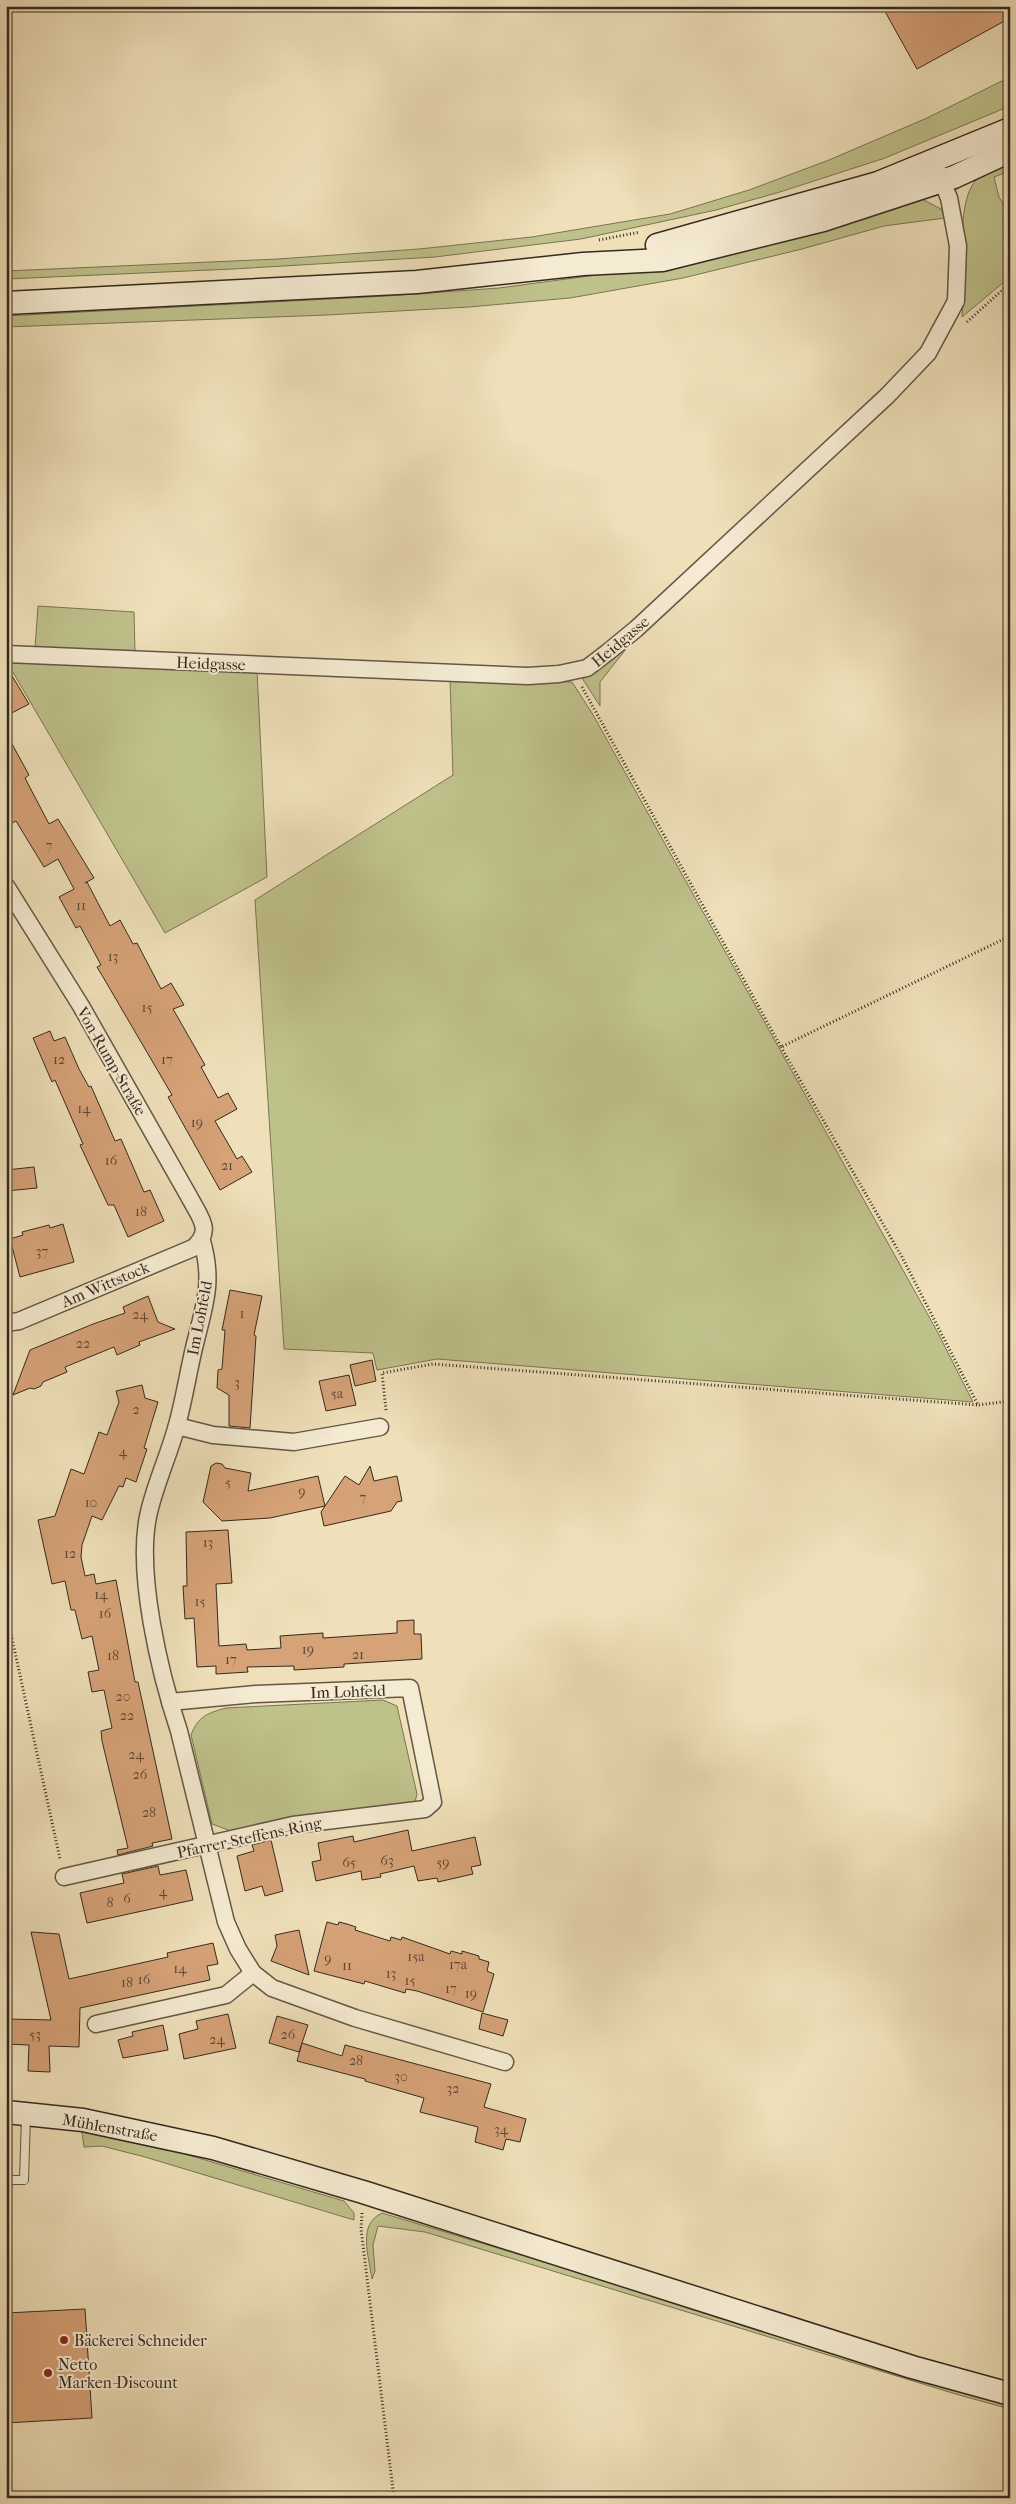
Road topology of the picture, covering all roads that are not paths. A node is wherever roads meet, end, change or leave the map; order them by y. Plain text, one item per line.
1 (1010, 129) edge
2 (1010, 151) edge
3 (937, 171) junction
4 (6, 304) edge
5 (6, 654) edge
6 (6, 886) edge
7 (12, 908) edge
8 (202, 1241) junction
9 (6, 1324) edge
10 (177, 1426) junction
11 (380, 1427) road end
12 (170, 1702) junction
13 (433, 1802) joint
14 (206, 1845) junction
15 (64, 1877) road end
16 (253, 1973) junction
17 (96, 2024) dead end
18 (505, 2062) dead end
19 (16, 2113) edge
20 (6, 2180) edge
21 (1010, 2394) edge

1 - 3 street
2 - 3 street
3 - 4 street
3 - 5 street, Heidgasse
6 - 7 street, Von-Rump-Straße
7 - 8 street, Von-Rump-Straße
8 - 9 street, Am Wittstock
8 - 10 street, Im Lohfeld
10 - 11 street
10 - 12 street, Im Lohfeld
12 - 13 street, Im Lohfeld
12 - 14 street, Im Lohfeld
13 - 14 street, Pfarrer-Steffens-Ring
14 - 15 street, Pfarrer-Steffens-Ring
14 - 16 street, Im Lohfeld
16 - 17 street
16 - 18 street, Im Lohfeld
19 - 20 lane
19 - 21 street, Mühlenstraße

